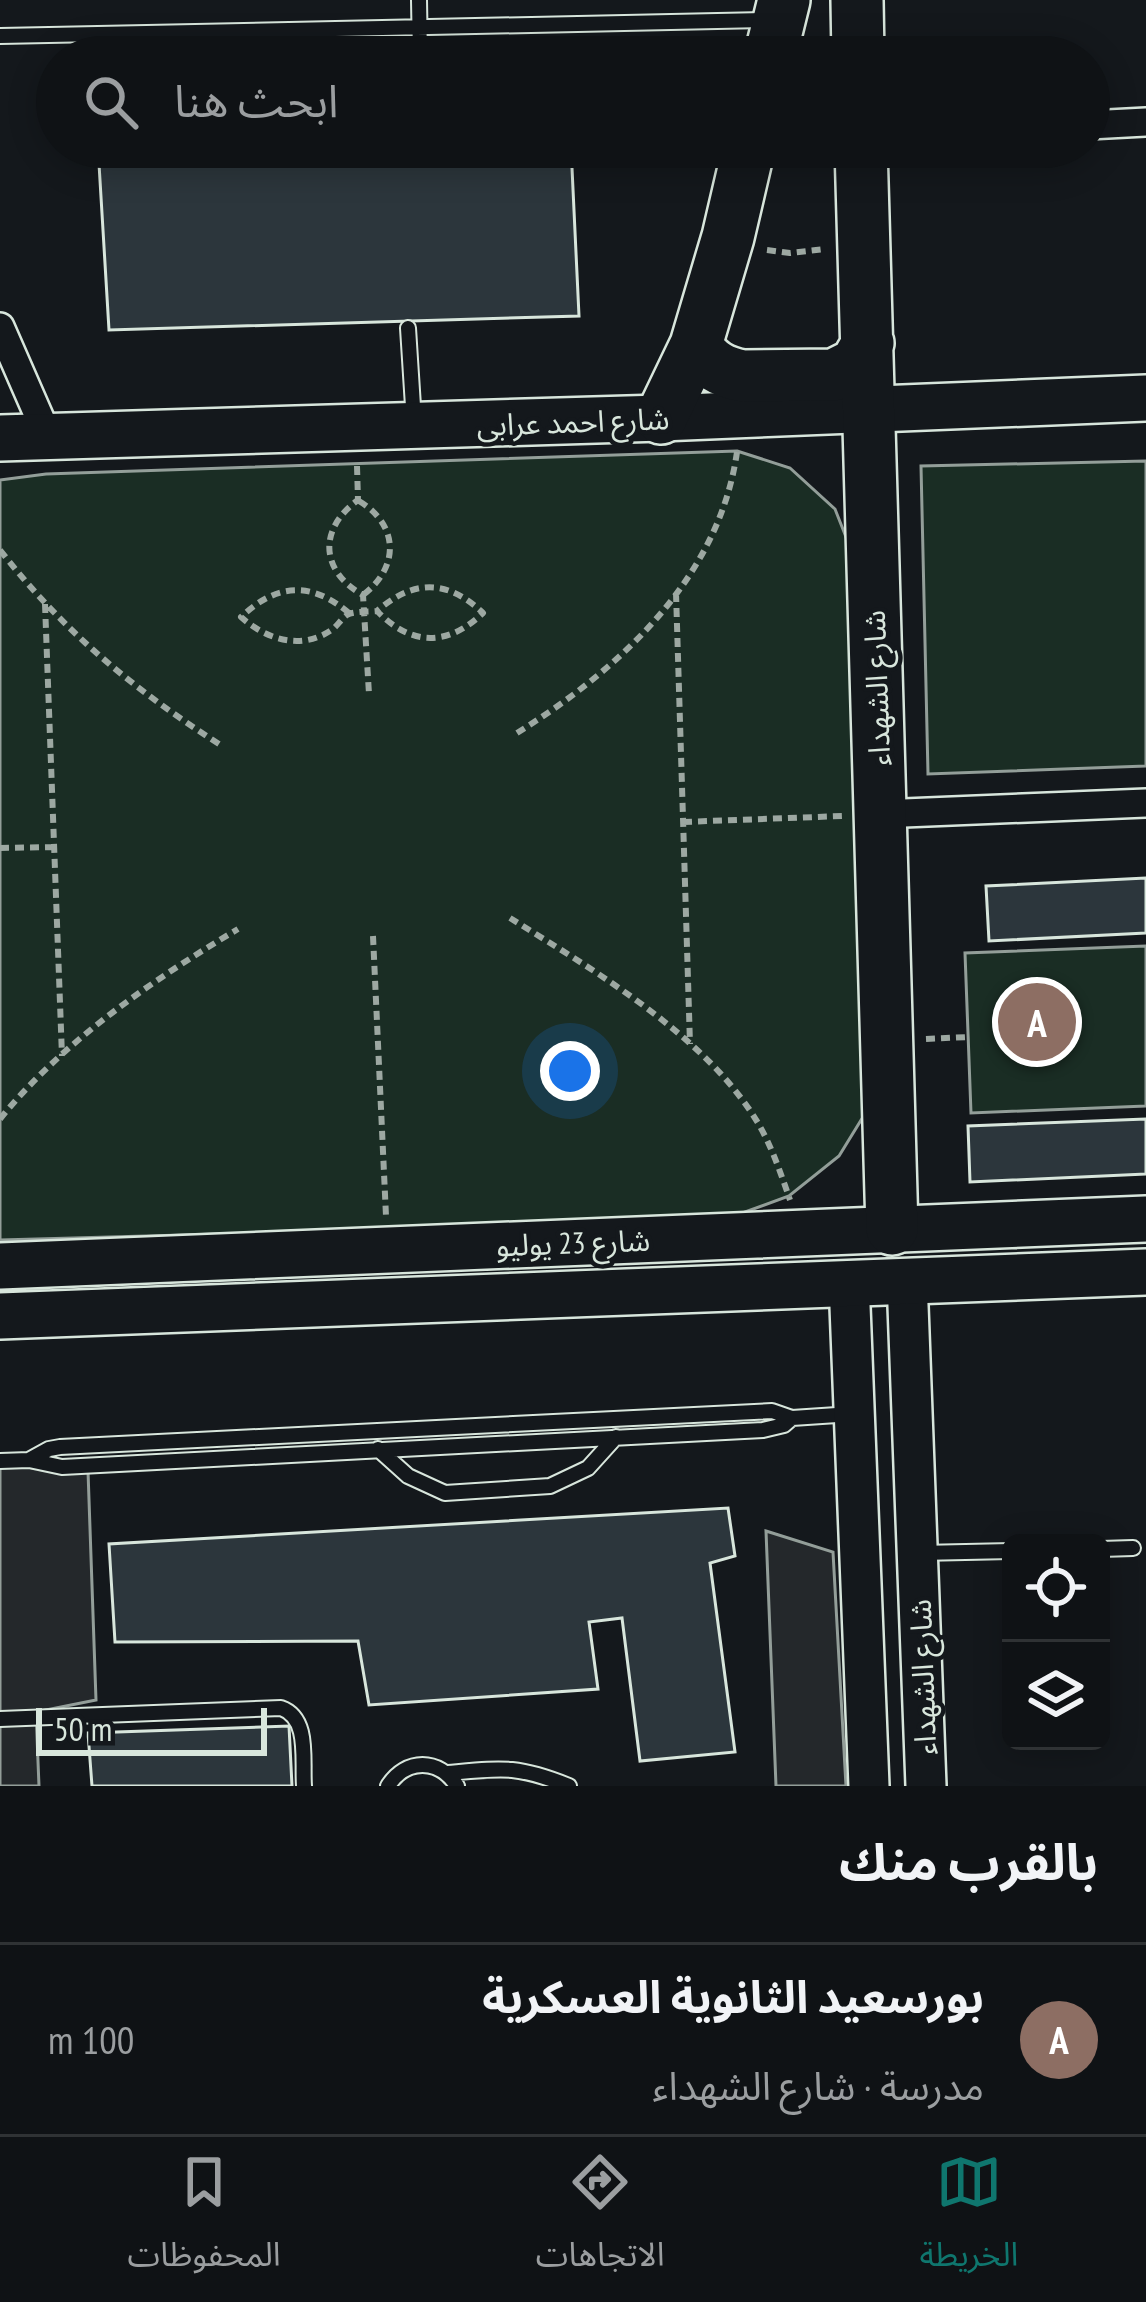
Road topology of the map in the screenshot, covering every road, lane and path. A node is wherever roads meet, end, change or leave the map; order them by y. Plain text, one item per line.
1 (419, 0) edge
2 (856, 0) edge
3 (777, 26) edge
4 (420, 28) junction
5 (0, 36) edge
6 (420, 36) edge
7 (857, 36) edge
8 (1146, 122) edge
9 (1110, 124) edge
10 (744, 168) edge
11 (862, 168) edge
12 (728, 237) junction
13 (864, 239) junction
14 (0, 327) edge
15 (408, 328) dead end
16 (868, 343) junction
17 (697, 345) junction
18 (1146, 398) edge
19 (869, 411) junction
20 (742, 416) junction
21 (661, 418) junction
22 (414, 427) junction
23 (356, 428) junction
24 (48, 436) junction
25 (0, 438) edge
26 (358, 500) junction
27 (0, 550) edge
28 (676, 593) junction
29 (363, 595) junction
30 (45, 604) junction
31 (377, 611) junction
32 (364, 612) junction
33 (349, 614) junction
34 (370, 694) dead end
35 (517, 733) dead end
36 (219, 744) dead end
37 (1146, 803) edge
38 (880, 814) junction
39 (683, 822) junction
40 (54, 847) junction
41 (0, 848) edge
42 (510, 918) dead end
43 (238, 929) dead end
44 (373, 936) dead end
45 (691, 1045) junction
46 (62, 1057) junction
47 (0, 1119) edge
48 (1146, 1219) edge
49 (892, 1229) junction
50 (800, 1232) junction
51 (388, 1250) junction
52 (0, 1266) edge
53 (1146, 1272) edge
54 (907, 1279) junction
55 (849, 1281) junction
56 (0, 1316) edge
57 (855, 1414) junction
58 (792, 1418) junction
59 (616, 1437) junction
60 (378, 1449) junction
61 (29, 1460) junction
62 (0, 1461) edge
63 (1133, 1548) dead end
64 (1110, 1549) edge
65 (1002, 1551) edge
66 (917, 1553) junction
67 (0, 1719) edge
68 (453, 1779) edge
69 (304, 1786) edge
70 (388, 1786) edge
71 (569, 1786) edge
72 (869, 1786) edge
73 (926, 1786) edge

1 - 4 lane
2 - 7 highway
3 - 4 lane
4 - 5 lane
4 - 6 lane
8 - 9 street
10 - 12 highway
11 - 13 highway, شارع الشهداء
12 - 13 path
12 - 17 highway
13 - 16 highway, شارع الشهداء
14 - 24 street
15 - 22 lane
16 - 17 highway
16 - 19 highway, شارع الشهداء
17 - 21 highway
18 - 19 main road, شارع احمد عرابى
19 - 20 main road, شارع احمد عرابى
19 - 38 highway, شارع الشهداء
20 - 21 main road, شارع احمد عرابى
20 - 28 path
21 - 22 main road, شارع احمد عرابى
22 - 23 main road, شارع احمد عرابى
23 - 24 main road, شارع احمد عرابى
23 - 26 path
24 - 25 main road, شارع احمد عرابى
26 - 29 path
26 - 29 path
27 - 30 path
28 - 35 path
28 - 39 path
29 - 32 path
30 - 36 path
30 - 40 path
31 - 31 path
31 - 32 path
32 - 33 path
32 - 34 path
33 - 33 path
37 - 38 street
38 - 39 path
38 - 49 highway, شارع الشهداء
39 - 45 path
40 - 41 path
40 - 46 path
42 - 45 path
43 - 46 path
44 - 51 path
45 - 50 path
46 - 47 path
48 - 49 main road, شارع 23 يوليو
49 - 50 main road, شارع 23 يوليو
50 - 51 main road, شارع 23 يوليو
51 - 52 main road, شارع 23 يوليو
53 - 54 main road, شارع 23 يوليو
54 - 55 main road, شارع 23 يوليو
54 - 66 street, شارع الشهداء
55 - 56 main road, شارع 23 يوليو
55 - 57 street, شارع الشهداء
57 - 58 lane
57 - 72 street, شارع الشهداء
58 - 59 lane
58 - 61 lane
59 - 60 lane
59 - 60 lane
60 - 61 lane
61 - 62 lane
63 - 64 lane
65 - 66 lane
66 - 73 street, شارع الشهداء
67 - 69 lane
68 - 70 lane
68 - 71 lane

